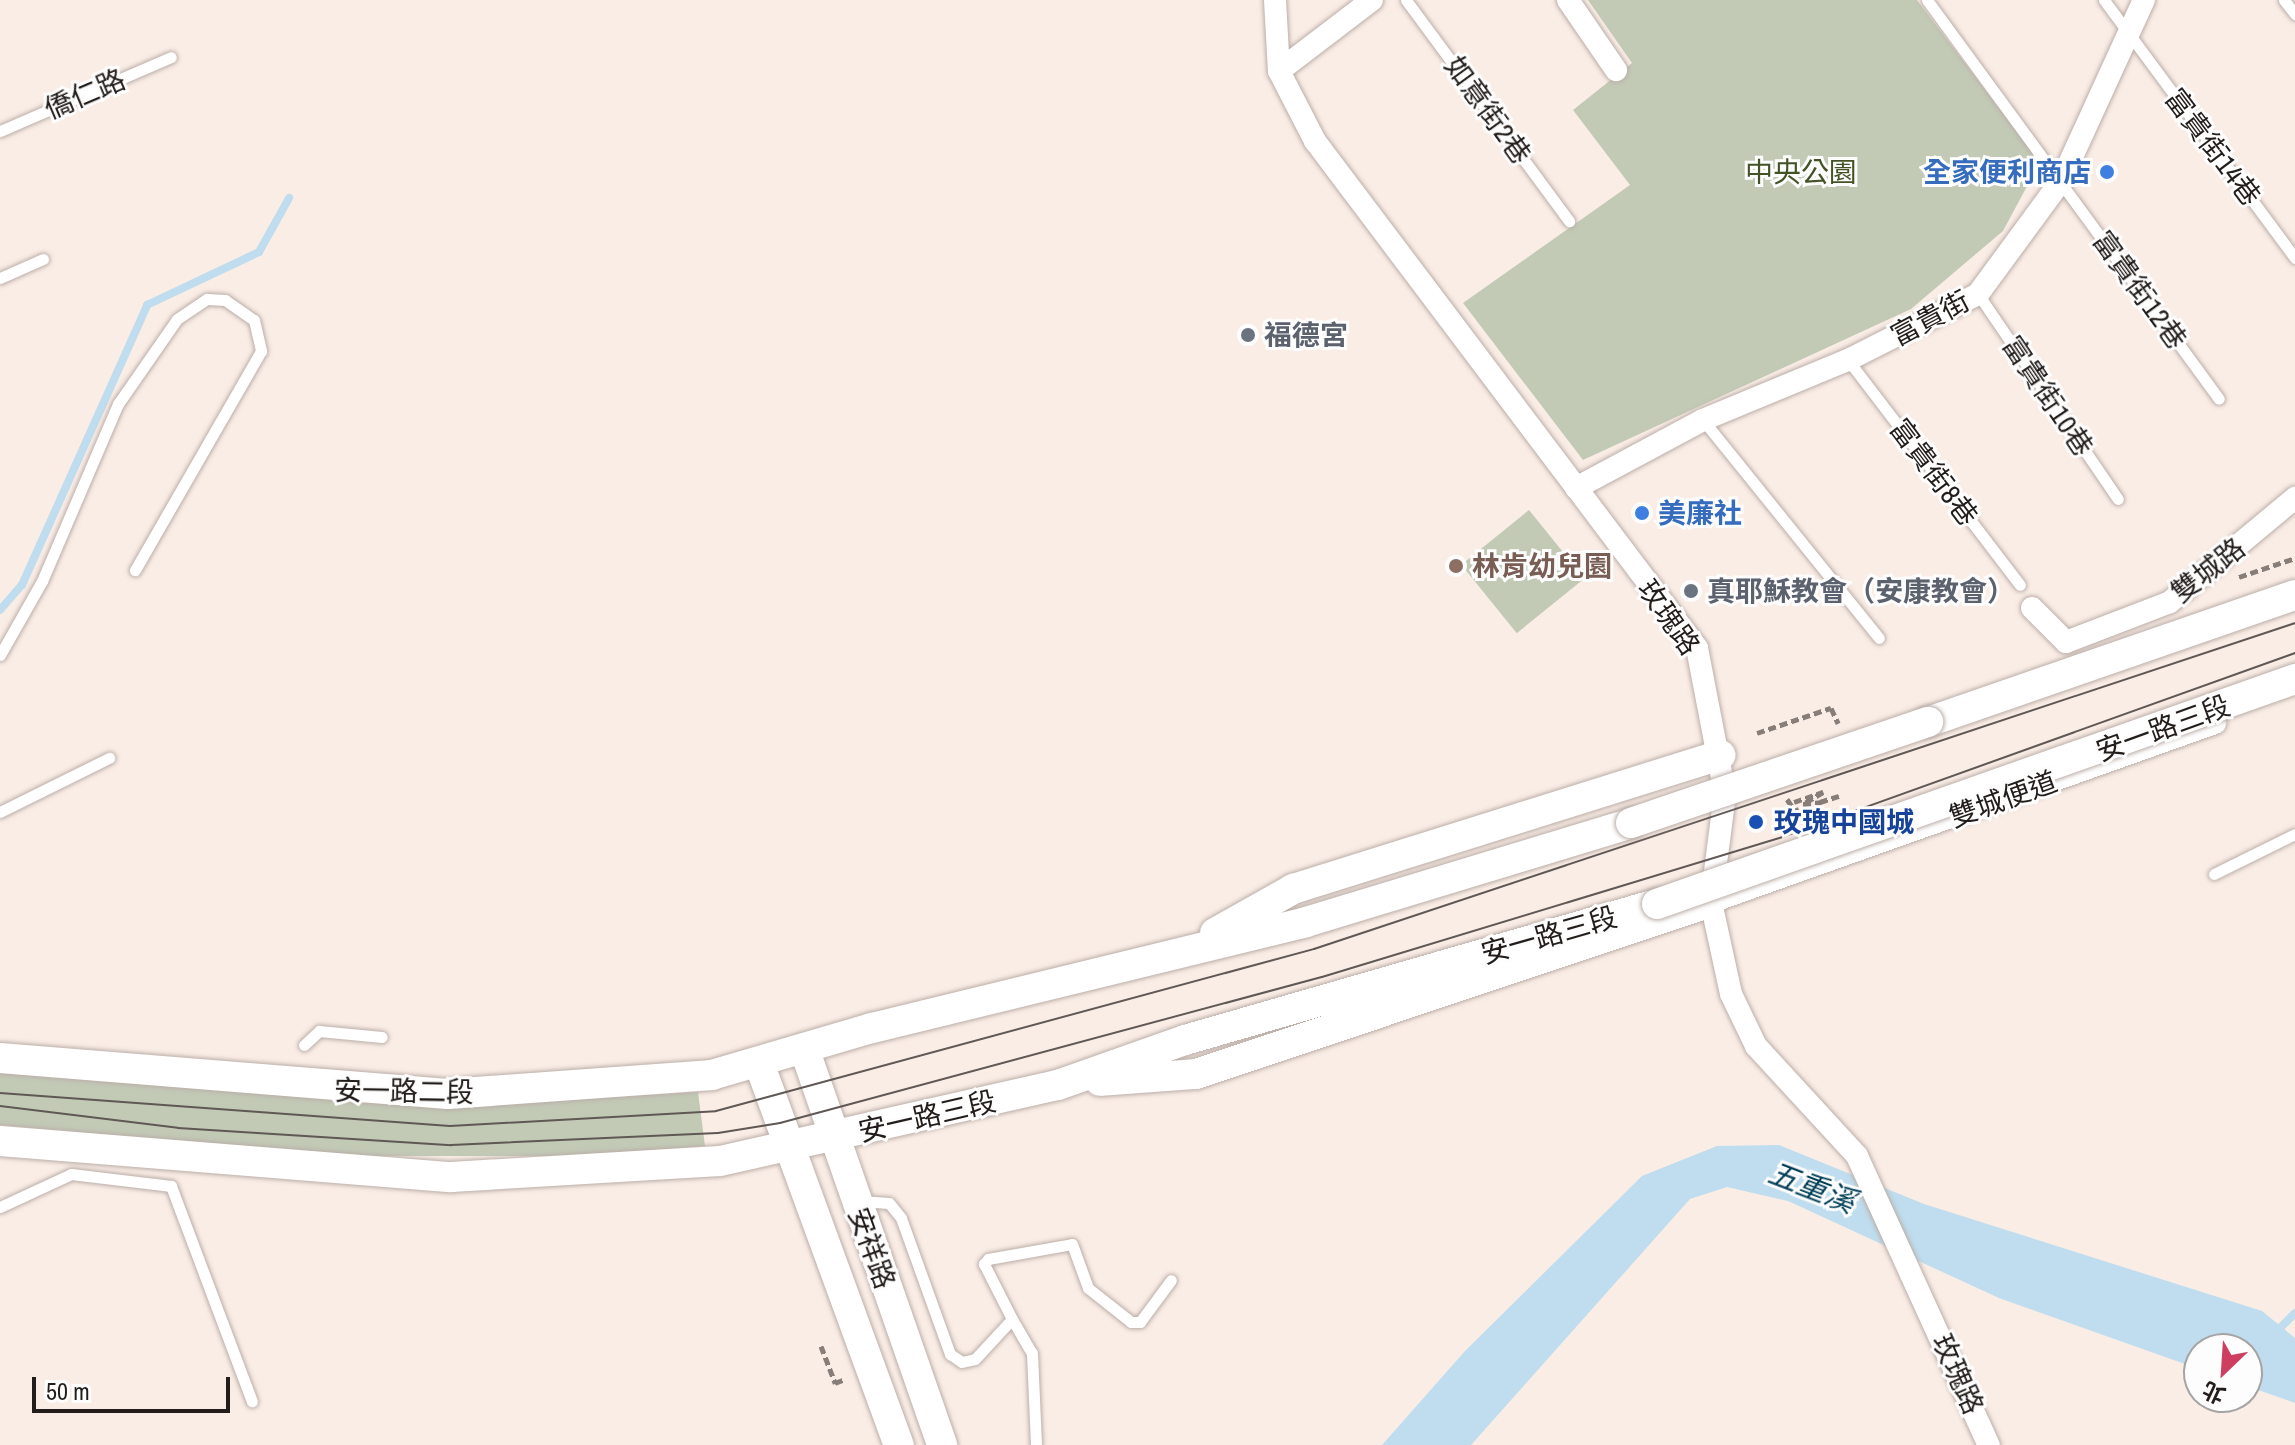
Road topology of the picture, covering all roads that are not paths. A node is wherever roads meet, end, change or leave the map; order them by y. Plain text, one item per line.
1 (1275, 0) edge
2 (1372, 0) edge
3 (1406, 0) edge
4 (1568, 0) edge
5 (1927, 0) edge
6 (2104, 0) edge
7 (2144, 0) edge
8 (2284, 0) edge
9 (2295, 14) edge
10 (2130, 35) junction
11 (171, 57) dead end
12 (1616, 70) dead end
13 (1279, 71) junction
14 (0, 131) edge
15 (2061, 181) junction
16 (1569, 221) dead end
17 (2295, 258) edge
18 (43, 259) dead end
19 (0, 278) edge
20 (1978, 294) junction
21 (1848, 360) junction
22 (2219, 399) dead end
23 (1703, 420) junction
24 (1576, 488) junction
25 (2295, 498) edge
26 (2118, 499) dead end
27 (135, 570) dead end
28 (2020, 585) dead end
29 (2295, 595) edge
30 (2032, 608) dead end
31 (1879, 638) dead end
32 (0, 655) edge
33 (2295, 679) edge
34 (2295, 694) edge
35 (1721, 755) junction
36 (109, 758) dead end
37 (0, 812) edge
38 (2295, 834) edge
39 (2214, 874) dead end
40 (1711, 902) junction
41 (1183, 951) junction
42 (382, 1037) dead end
43 (304, 1045) dead end
44 (805, 1051) junction
45 (0, 1058) edge
46 (759, 1063) junction
47 (1058, 1085) junction
48 (833, 1138) junction
49 (0, 1141) edge
50 (790, 1148) junction
51 (855, 1200) junction
52 (0, 1207) edge
53 (1171, 1280) dead end
54 (1012, 1319) junction
55 (252, 1401) dead end
56 (899, 1445) edge
57 (942, 1445) edge
58 (1036, 1445) edge
59 (1989, 1445) edge

1 - 13 street, 玫瑰路
2 - 13 street
3 - 16 lane, 如意街2巷
4 - 12 street
5 - 15 lane, 富貴街12巷
6 - 10 lane, 富貴街14巷
7 - 10 street, 富貴街
8 - 9 lane
10 - 15 street, 富貴街
10 - 17 lane, 富貴街14巷
11 - 14 lane, 僑仁路
13 - 24 street, 玫瑰路
15 - 20 street, 富貴街
15 - 22 lane, 富貴街12巷
18 - 19 lane
20 - 21 street, 富貴街
20 - 26 lane, 富貴街10巷
21 - 23 street, 富貴街
21 - 28 lane, 富貴街8巷
23 - 24 street, 富貴街
23 - 31 lane
24 - 35 street, 玫瑰路
25 - 30 street, 雙城路
27 - 32 lane
29 - 41 street, bridge
33 - 47 street, 安一路三段, bridge
34 - 40 street, 雙城便道
35 - 40 street, 玫瑰路
35 - 41 street
36 - 37 lane
38 - 39 lane
40 - 47 street
40 - 59 street, 玫瑰路
41 - 44 street
42 - 43 lane
44 - 46 street, 安一路二段
44 - 48 street, 安祥路
45 - 46 street, 安一路二段
46 - 50 street, 安祥路
47 - 48 street, 安一路三段
48 - 50 street, 安一路三段
48 - 51 street, 安祥路
49 - 50 street
50 - 56 street, 安祥路
51 - 54 lane
51 - 57 street, 安祥路
52 - 55 lane
53 - 54 lane
54 - 58 lane

